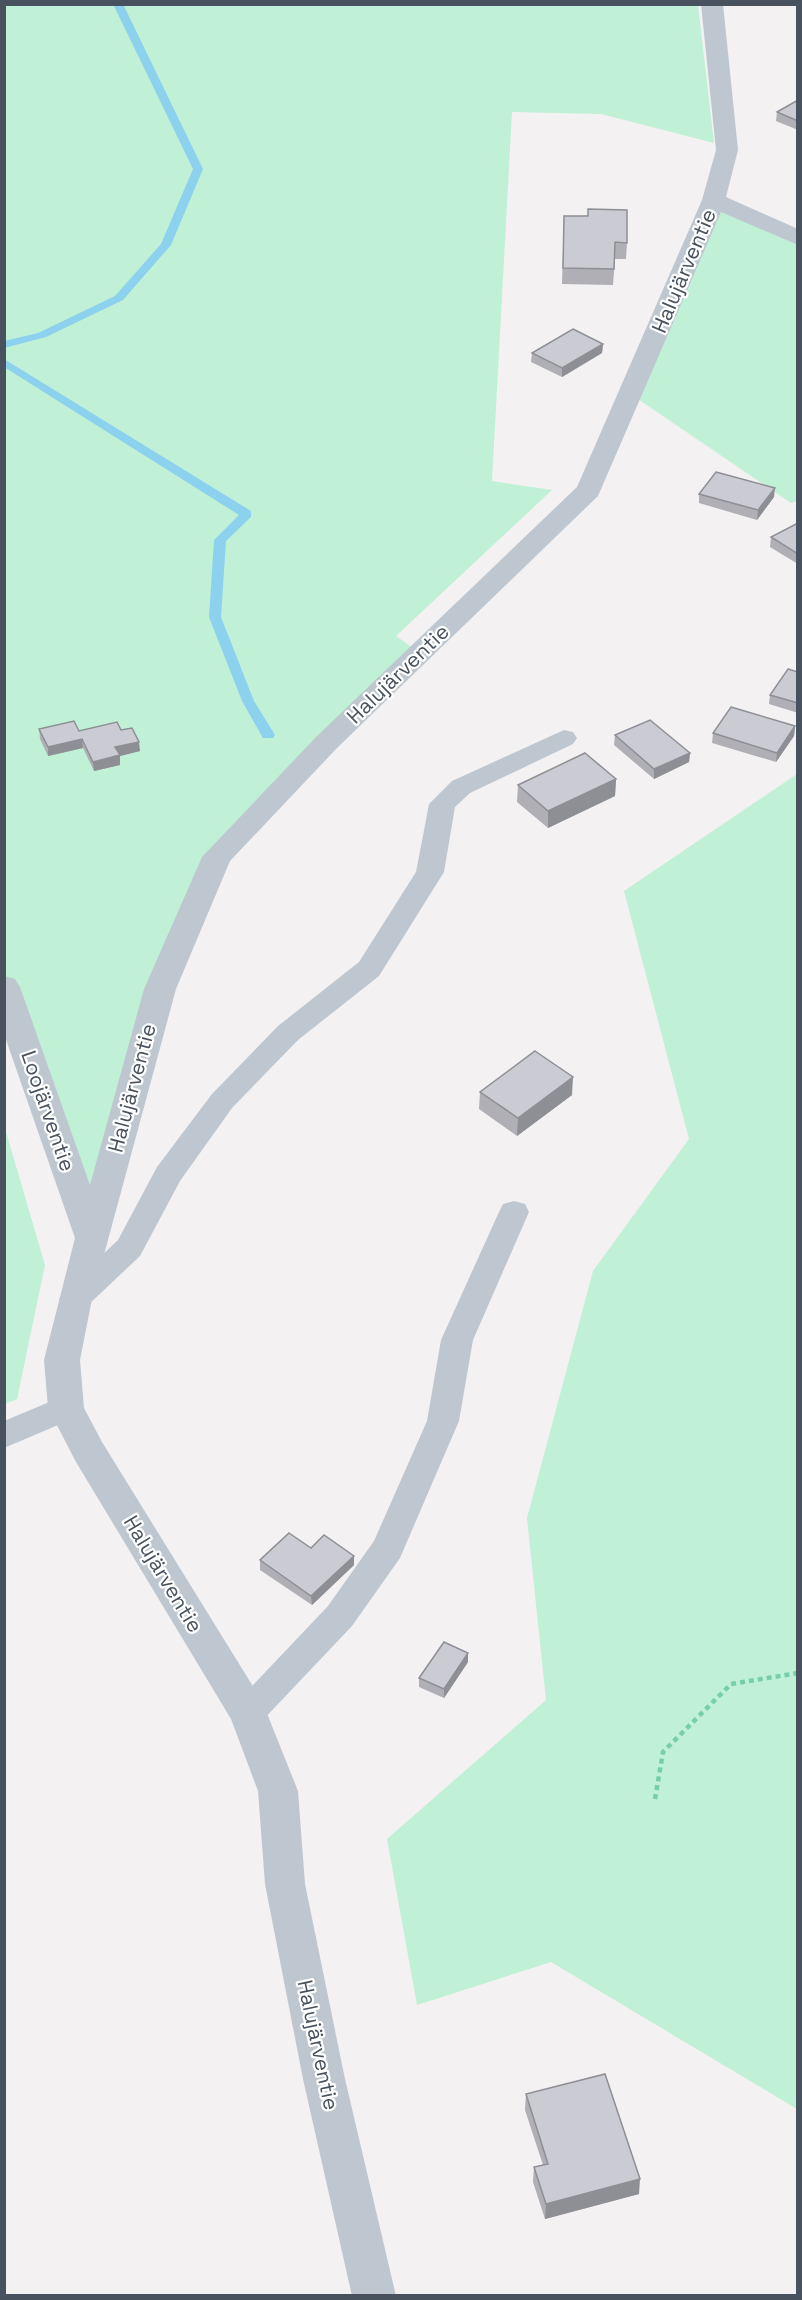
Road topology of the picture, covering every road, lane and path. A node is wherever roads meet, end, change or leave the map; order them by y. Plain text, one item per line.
1 (712, 4) edge
2 (714, 200) junction
3 (798, 238) edge
4 (564, 738) dead end
5 (4, 987) edge
6 (514, 1212) dead end
7 (91, 1236) junction
8 (75, 1299) junction
9 (66, 1408) junction
10 (4, 1436) edge
11 (798, 1673) edge
12 (248, 1713) junction
13 (655, 1800) dead end
14 (374, 2295) edge

1 - 2 street, Halujärventie
2 - 3 street
2 - 7 street, Halujärventie
4 - 8 lane
5 - 7 street, Loojärventie
6 - 12 lane
7 - 8 street, Halujärventie
8 - 9 street, Halujärventie
9 - 10 lane
9 - 12 street, Halujärventie
11 - 13 path
12 - 14 street, Halujärventie

